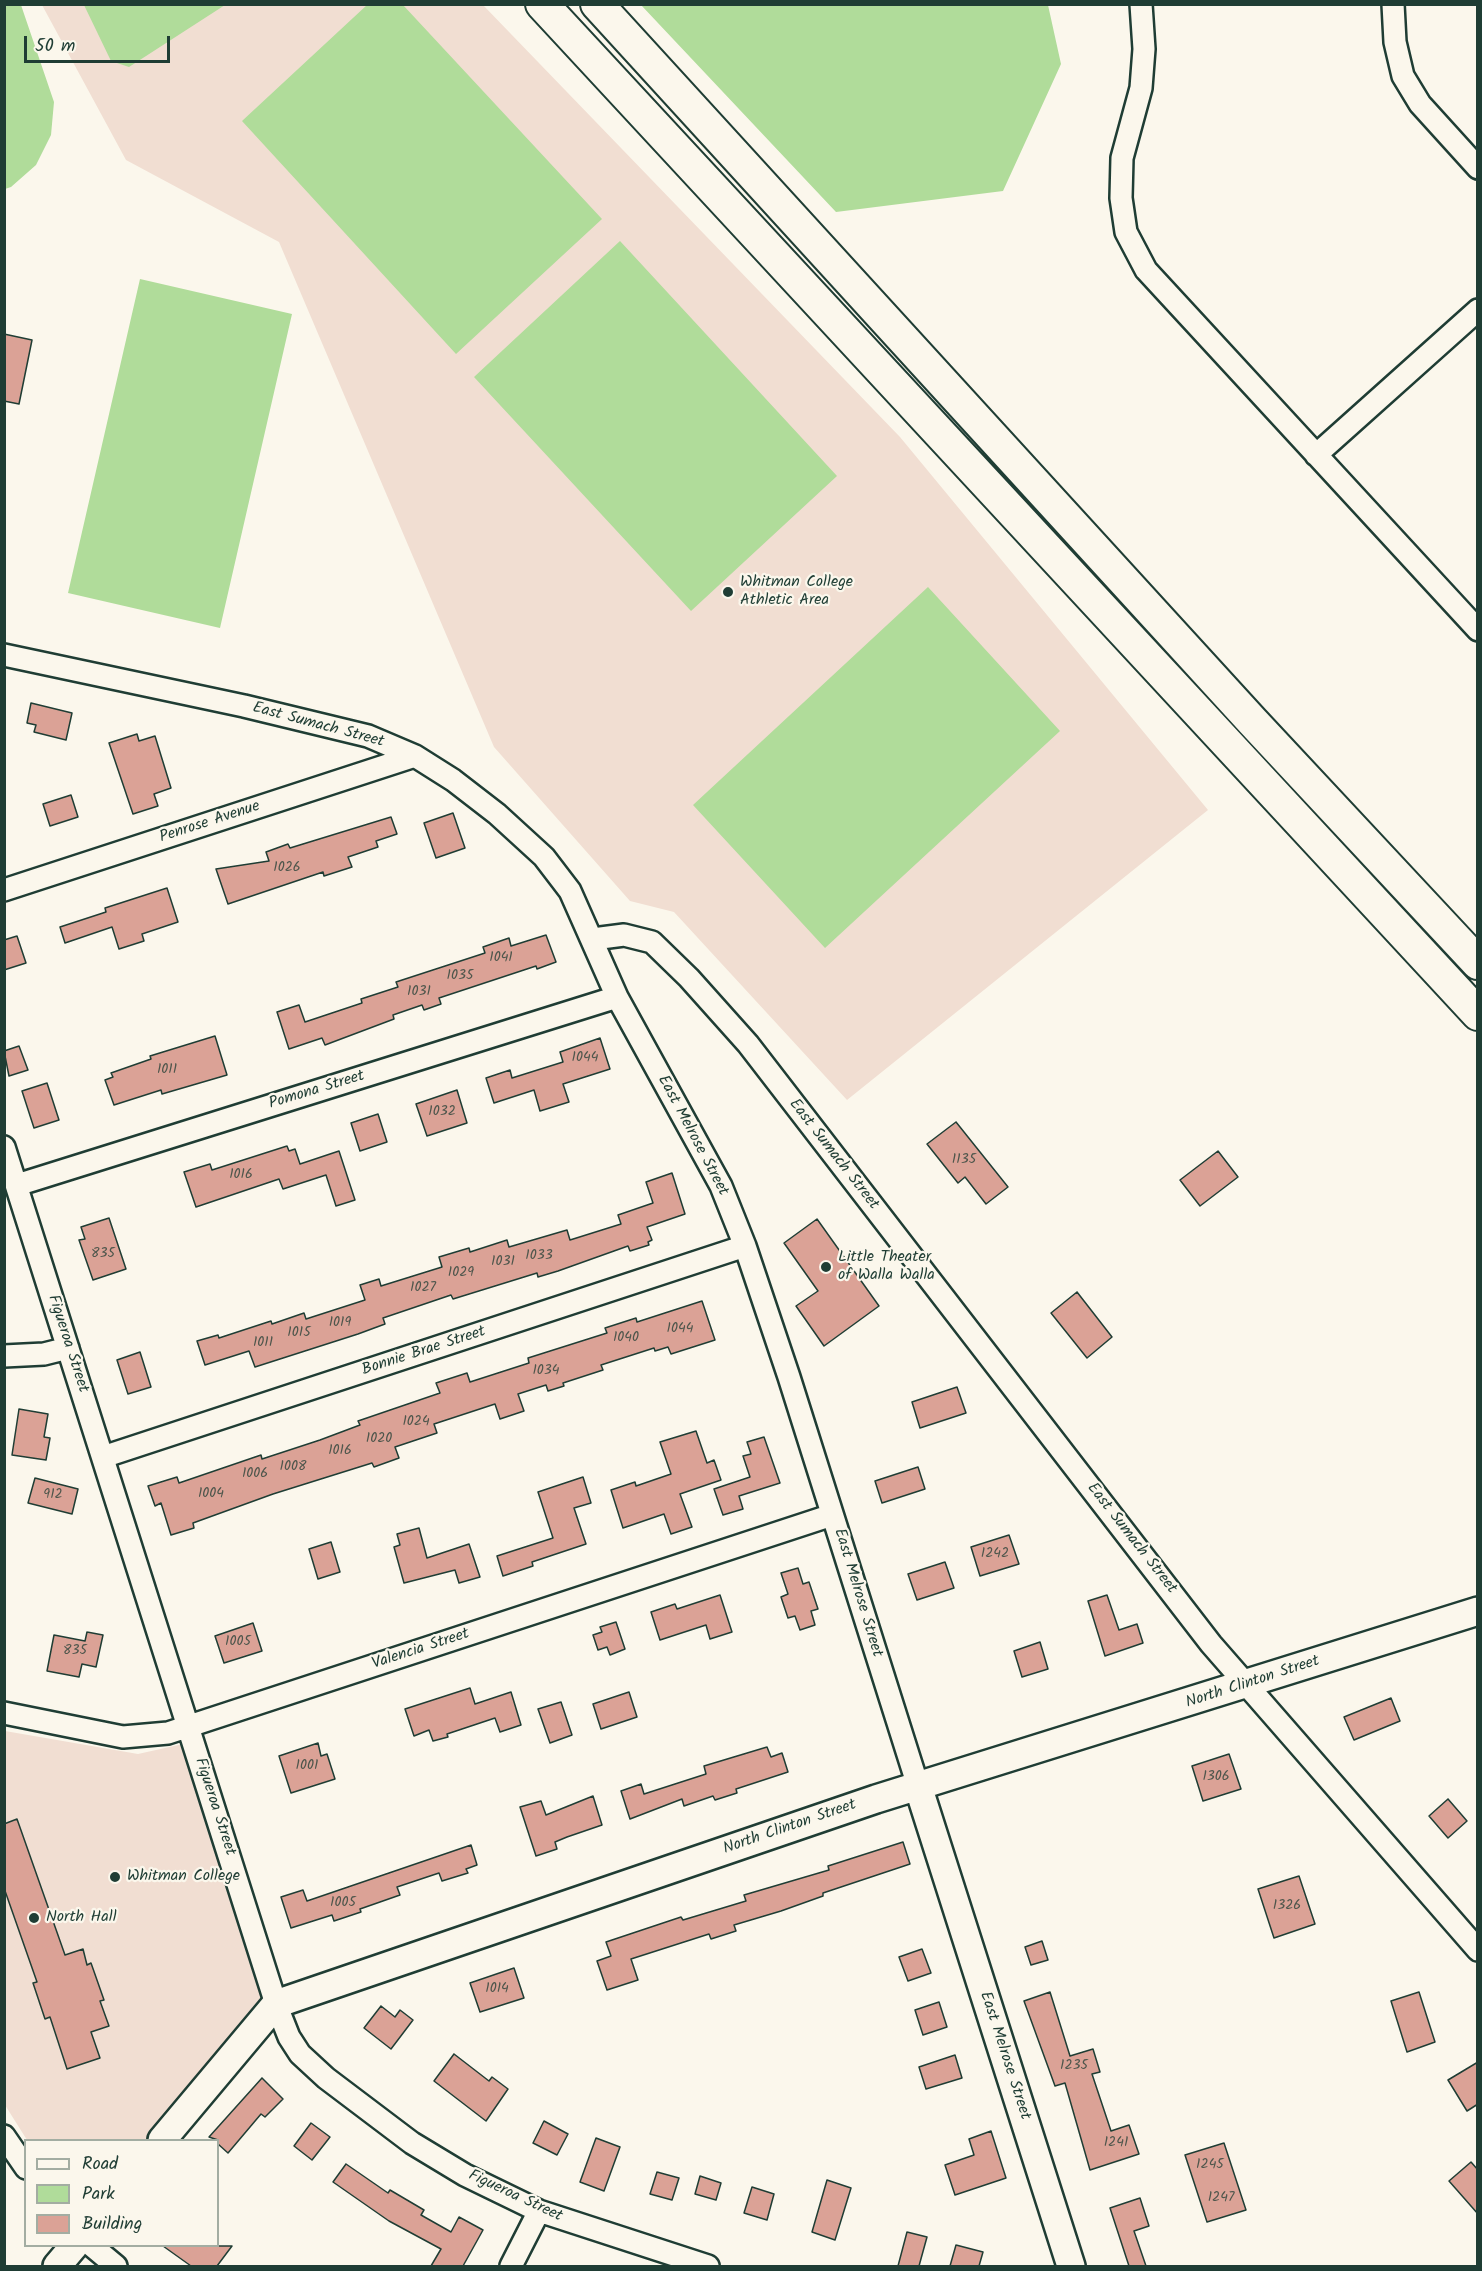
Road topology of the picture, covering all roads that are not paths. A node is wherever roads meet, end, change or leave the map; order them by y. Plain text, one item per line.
1 (542, 4) edge
2 (597, 4) edge
3 (1141, 4) edge
4 (1393, 4) edge
5 (1478, 168) edge
6 (1478, 310) edge
7 (1316, 455) junction
8 (1476, 625) edge
9 (4, 655) edge
10 (415, 756) junction
11 (4, 890) edge
12 (593, 939) junction
13 (1478, 963) edge
14 (617, 997) junction
15 (1478, 1014) edge
16 (4, 1147) edge
17 (17, 1185) junction
18 (745, 1246) junction
19 (68, 1348) junction
20 (4, 1356) edge
21 (103, 1457) junction
22 (832, 1515) junction
23 (1478, 1611) edge
24 (1249, 1684) junction
25 (4, 1713) edge
26 (188, 1726) junction
27 (918, 1786) junction
28 (1478, 1950) edge
29 (276, 2004) junction
30 (4, 2136) edge
31 (163, 2139) edge
32 (24, 2165) edge
33 (539, 2211) junction
34 (73, 2247) edge
35 (93, 2247) edge
36 (57, 2266) edge
37 (116, 2266) edge
38 (511, 2266) edge
39 (708, 2266) edge
40 (1071, 2266) edge

1 - 15 highway
2 - 13 highway
3 - 7 street
4 - 5 street
6 - 7 street
7 - 8 street
9 - 10 street, East Sumach Street
10 - 11 street, Penrose Avenue
10 - 12 street, East Sumach Street
12 - 14 street, East Melrose Street
12 - 24 street, East Sumach Street
14 - 17 street, Pomona Street
14 - 18 street, East Melrose Street
16 - 17 street, Figueroa Street
17 - 19 street, Figueroa Street
18 - 21 street, Bonnie Brae Street
18 - 22 street, East Melrose Street
19 - 20 street
19 - 21 street, Figueroa Street
21 - 26 street, Figueroa Street
22 - 26 street, Valencia Street
22 - 27 street, East Melrose Street
23 - 24 main road, North Clinton Street
24 - 27 main road, North Clinton Street
24 - 28 street, East Sumach Street
25 - 26 street, Valencia Street
26 - 29 street, Figueroa Street
27 - 29 main road, North Clinton Street
27 - 40 main road, East Melrose Street
29 - 31 main road
29 - 33 street, Figueroa Street
30 - 32 street
33 - 38 street
33 - 39 street, Figueroa Street
34 - 36 main road
35 - 37 street

